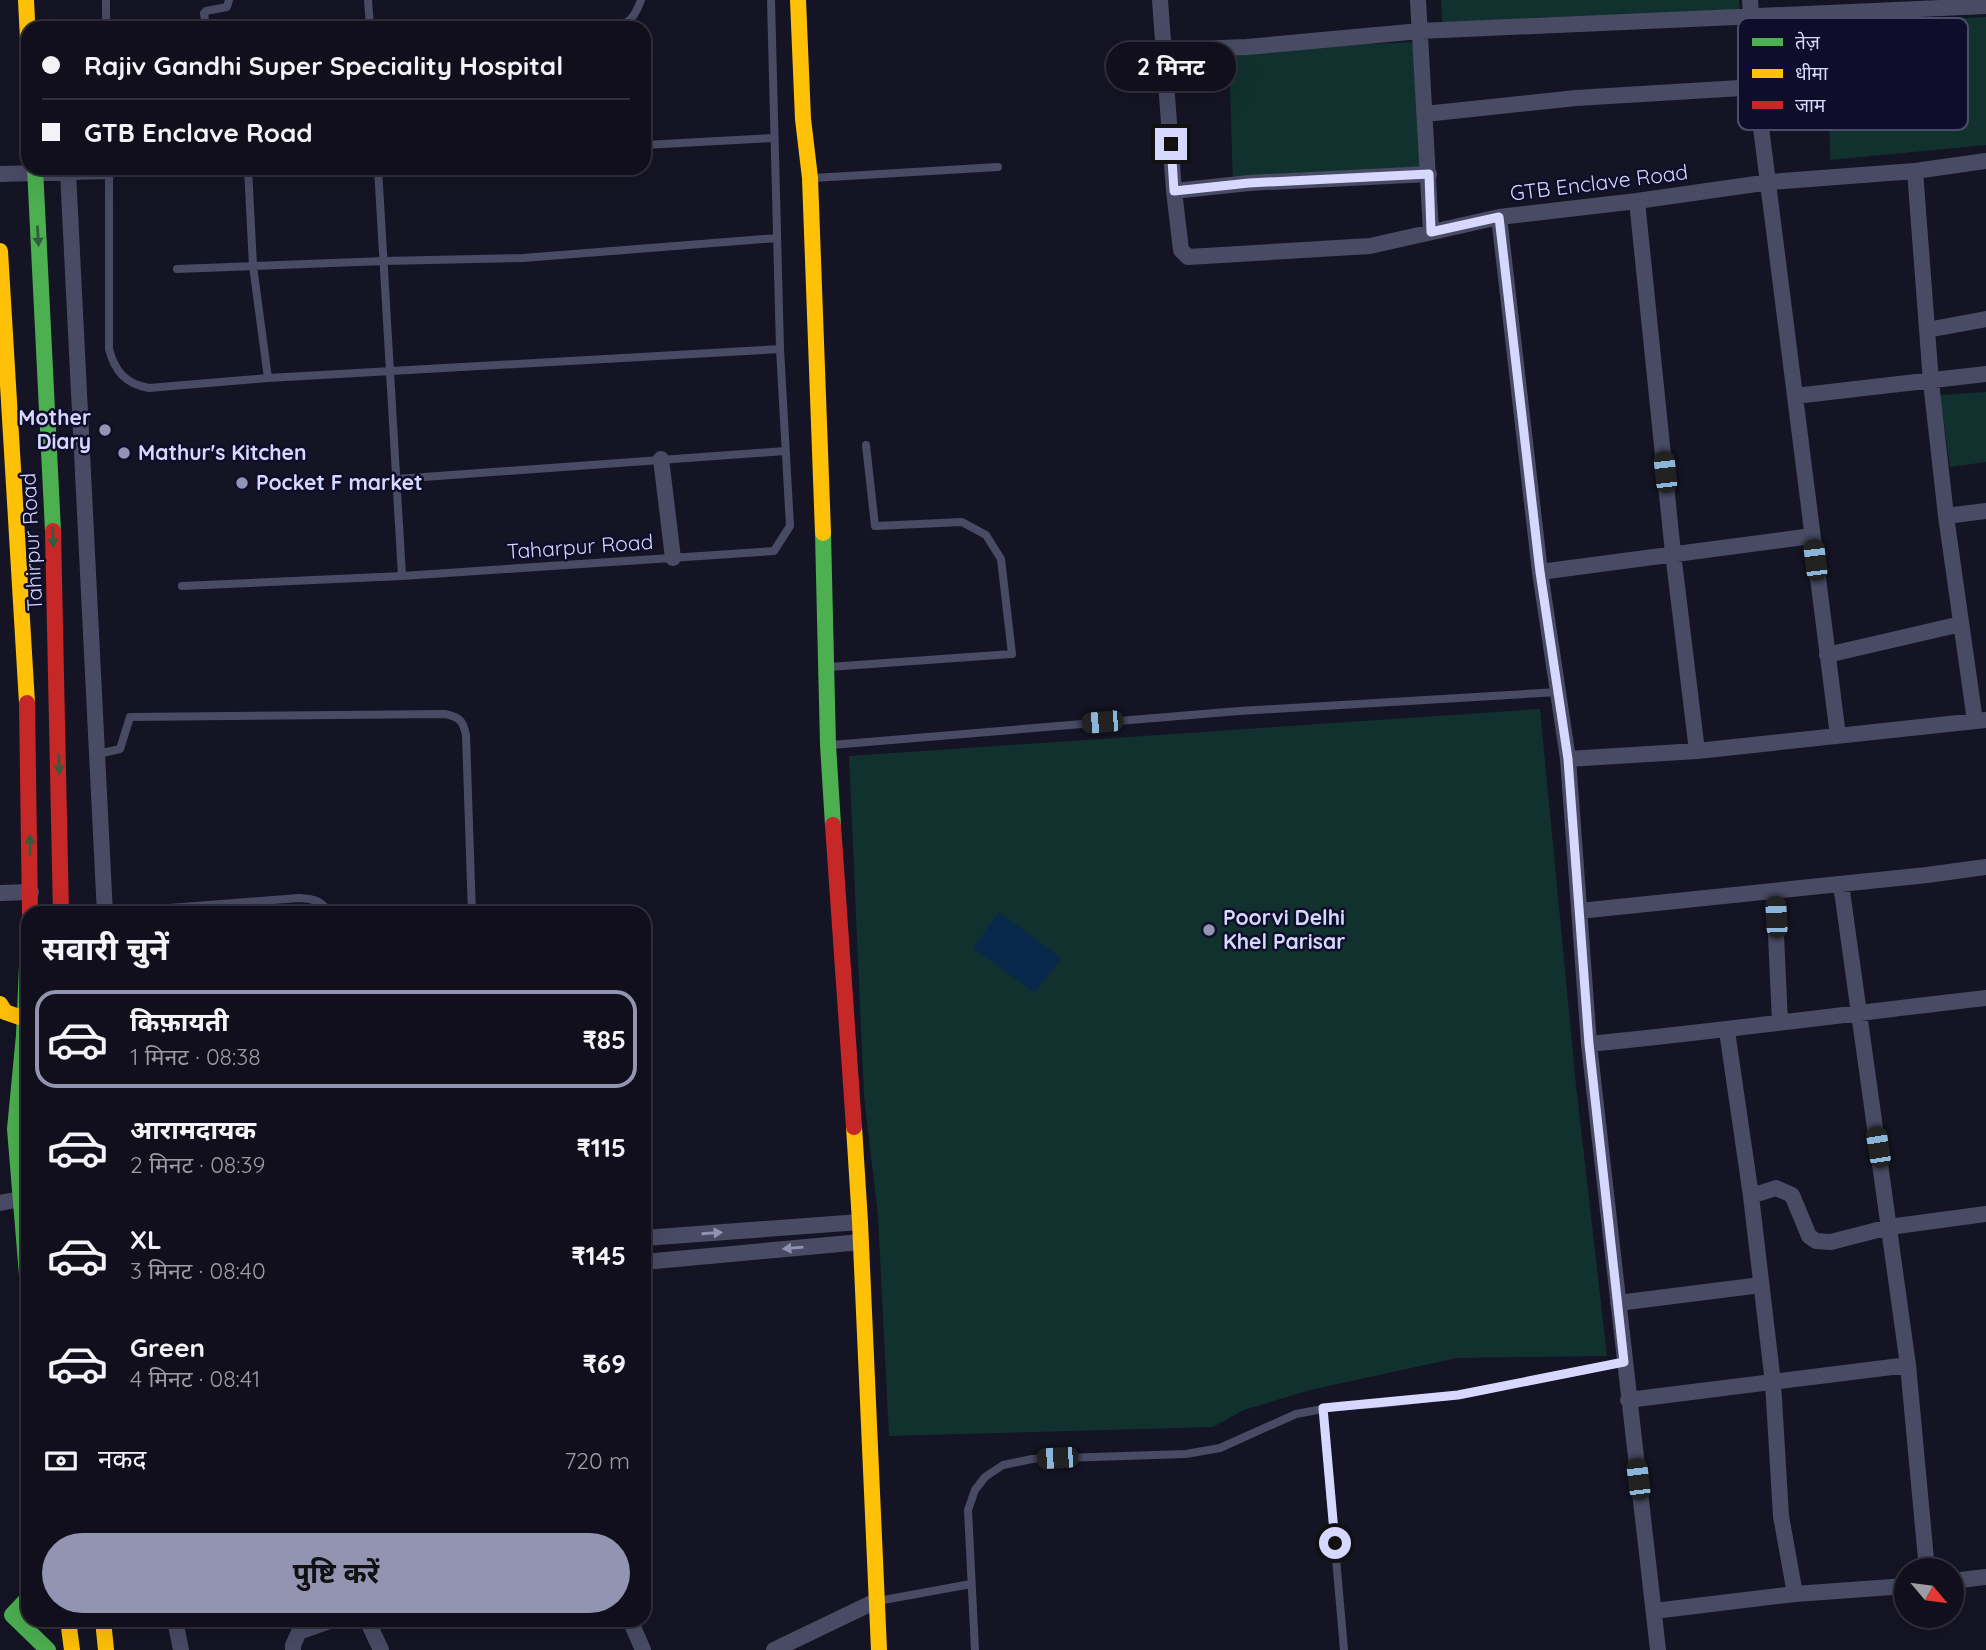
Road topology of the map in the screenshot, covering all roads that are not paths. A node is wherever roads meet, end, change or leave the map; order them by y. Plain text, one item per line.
1 (26, 0) edge
2 (106, 0) edge
3 (229, 0) edge
4 (368, 0) edge
5 (641, 0) edge
6 (771, 0) edge
7 (798, 0) edge
8 (1160, 0) edge
9 (1418, 0) edge
10 (1986, 6) edge
11 (1750, 7) edge
12 (27, 21) edge
13 (106, 21) edge
14 (205, 21) edge
15 (370, 21) edge
16 (629, 21) edge
17 (1420, 31) junction
18 (1166, 50) junction
19 (1738, 89) edge
20 (1425, 114) junction
21 (1762, 130) edge
22 (773, 138) junction
23 (651, 145) edge
24 (1986, 161) edge
25 (998, 167) dead end
26 (1915, 171) junction
27 (21, 172) edge
28 (0, 174) edge
29 (1429, 174) junction
30 (35, 175) edge
31 (68, 175) edge
32 (109, 175) edge
33 (248, 175) edge
34 (378, 175) edge
35 (810, 178) junction
36 (1770, 183) junction
37 (1174, 191) junction
38 (1637, 201) junction
39 (1499, 217) junction
40 (1431, 232) junction
41 (777, 238) junction
42 (0, 251) edge
43 (384, 261) junction
44 (253, 266) junction
45 (177, 269) dead end
46 (1986, 319) edge
47 (1927, 330) junction
48 (780, 349) junction
49 (390, 371) junction
50 (1986, 374) edge
51 (268, 378) junction
52 (1931, 382) junction
53 (1795, 396) junction
54 (866, 445) dead end
55 (785, 451) junction
56 (661, 459) junction
57 (396, 479) junction
58 (34, 492) junction
59 (1986, 511) edge
60 (1946, 516) junction
61 (1812, 536) junction
62 (1673, 553) junction
63 (673, 558) junction
64 (1540, 572) junction
65 (402, 576) junction
66 (182, 586) dead end
67 (1962, 624) junction
68 (1827, 655) junction
69 (827, 667) junction
70 (1558, 692) junction
71 (1980, 720) edge
72 (1838, 736) junction
73 (828, 745) junction
74 (1697, 751) junction
75 (98, 754) junction
76 (1568, 759) junction
77 (1986, 867) edge
78 (1841, 884) junction
79 (1774, 891) junction
80 (31, 892) junction
81 (0, 893) edge
82 (30, 906) edge
83 (61, 906) edge
84 (106, 906) edge
85 (196, 906) edge
86 (325, 906) edge
87 (472, 906) edge
88 (1579, 911) junction
89 (1986, 998) edge
90 (0, 1004) edge
91 (1858, 1013) junction
92 (21, 1018) edge
93 (1780, 1022) junction
94 (1727, 1031) junction
95 (1589, 1044) junction
96 (21, 1070) edge
97 (0, 1110) edge
98 (17, 1110) junction
99 (1751, 1196) junction
100 (21, 1199) joint
101 (0, 1203) edge
102 (1986, 1214) edge
103 (860, 1222) junction
104 (1889, 1227) junction
105 (651, 1237) edge
106 (860, 1242) junction
107 (651, 1261) edge
108 (1761, 1285) junction
109 (1618, 1303) junction
110 (1624, 1362) junction
111 (1908, 1365) junction
112 (1773, 1383) junction
113 (1628, 1400) junction
114 (1323, 1408) junction
115 (1926, 1558) edge
116 (1986, 1577) edge
117 (1964, 1580) edge
118 (971, 1584) junction
119 (1894, 1587) edge
120 (1795, 1594) junction
121 (876, 1601) junction
122 (1654, 1611) junction
123 (25, 1627) edge
124 (69, 1627) edge
125 (104, 1627) edge
126 (176, 1627) edge
127 (313, 1627) edge
128 (370, 1627) edge
129 (633, 1627) edge
130 (48, 1650) edge
131 (72, 1650) edge
132 (106, 1650) edge
133 (181, 1650) edge
134 (293, 1650) edge
135 (381, 1650) edge
136 (643, 1650) edge
137 (774, 1650) edge
138 (878, 1650) edge
139 (975, 1650) edge
140 (1344, 1650) edge
141 (1658, 1650) edge

1 - 12 main road
2 - 13 lane
3 - 14 lane
4 - 15 lane
5 - 16 lane
6 - 22 lane, Taharpur Road
7 - 35 main road
8 - 18 street, GTB Enclave Road
9 - 17 street
10 - 11 street
11 - 17 street
17 - 18 street
17 - 20 street
18 - 37 street, GTB Enclave Road
19 - 20 street
20 - 29 street
21 - 36 street
22 - 23 lane
22 - 41 lane, Taharpur Road
24 - 26 street, GTB Enclave Road
25 - 35 lane
26 - 36 street, GTB Enclave Road
26 - 47 street
27 - 28 street
29 - 37 street
29 - 40 street
30 -> 58 main road, Tahirpur Road
31 - 75 street
32 - 51 lane
33 - 44 lane
34 - 43 lane
35 - 69 main road
36 - 38 street, GTB Enclave Road
36 - 53 street
37 - 40 street, GTB Enclave Road
38 - 39 street, GTB Enclave Road
38 - 62 street
39 - 40 street, GTB Enclave Road
39 - 64 street
41 - 43 lane
41 - 48 lane, Taharpur Road
42 - 58 main road, Tahirpur Road
43 - 44 lane
43 - 49 lane
44 - 45 lane
44 - 51 lane
46 - 47 street
47 - 52 street
48 - 49 lane
48 - 55 lane, Taharpur Road
49 - 51 lane
49 - 57 lane
50 - 52 street
52 - 53 street
52 - 60 street
53 - 61 street
54 - 69 lane
55 - 56 lane
55 - 63 lane, Taharpur Road
56 - 57 lane
56 - 63 street
57 - 65 lane
80 -> 58 main road, Tahirpur Road
58 -> 83 main road, Tahirpur Road
59 - 60 street
60 - 67 street
61 - 62 street
61 - 68 street
62 - 64 street
62 - 74 street
63 - 65 lane, Taharpur Road
64 - 70 street
65 - 66 lane, Taharpur Road
67 - 68 street
67 - 71 street
68 - 72 street
69 - 73 main road
70 - 73 lane
70 - 76 street
71 - 72 street
72 - 74 street
73 - 103 main road
74 - 76 street
75 - 84 street
75 - 87 lane
76 - 88 street
77 - 78 street
78 - 79 street
78 - 91 street
79 - 88 street
79 - 93 street
80 - 81 street
80 - 82 main road, Tahirpur Road
85 - 86 lane
88 - 95 street
89 - 91 street
90 - 92 main road
91 - 93 street
91 - 104 street
93 - 94 street
94 - 95 street
94 - 99 street
95 - 109 street
96 - 98 main road
97 - 98 street
98 - 100 main road
99 - 104 street
99 - 108 street
100 - 101 street
102 - 104 street
105 -> 103 street
103 - 106 main road
104 - 111 street
106 -> 107 street
106 - 121 main road
108 - 109 street
108 - 112 street
109 - 110 street
110 - 113 street
110 - 114 lane
111 - 112 street
111 - 115 street
112 - 113 street
112 - 120 street
113 - 122 street
114 - 118 lane
114 - 140 lane
116 - 117 street
118 - 121 lane
118 - 139 lane
119 - 120 street
120 - 122 street
121 - 137 street
121 - 138 main road
122 - 141 street
123 - 130 main road
124 - 131 main road
125 - 132 main road
126 - 133 street
127 - 134 street
128 - 135 street
129 - 136 street

